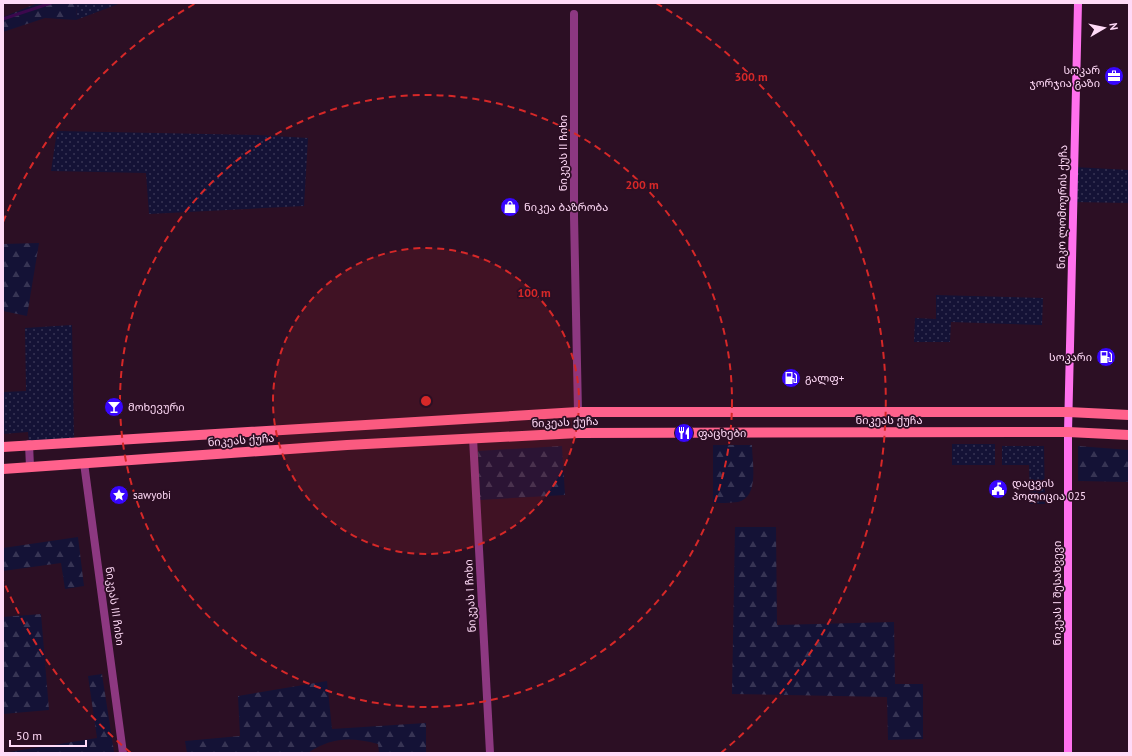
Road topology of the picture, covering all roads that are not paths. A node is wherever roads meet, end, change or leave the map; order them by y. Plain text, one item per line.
1 (1078, 3) edge
2 (574, 14) dead end
3 (578, 412) junction
4 (1068, 412) junction
5 (1129, 416) edge
6 (1068, 432) junction
7 (1129, 435) edge
8 (473, 438) junction
9 (29, 444) junction
10 (3, 447) edge
11 (84, 463) junction
12 (30, 467) junction
13 (3, 469) edge
14 (123, 753) edge
15 (490, 753) edge
16 (1068, 753) edge

1 - 4 street, ნიკო ლომოურის ქუჩა
2 - 3 street, ნიკეას II ჩიხი
3 - 4 main road, ნიკეას ქუჩა
3 - 9 main road, ნიკეას ქუჩა
4 - 5 main road, ნიკეას ქუჩა
4 - 6 street, ნიკო ლომოურის ქუჩა
6 - 7 main road, ნიკეას ქუჩა
6 - 8 main road, ნიკეას ქუჩა
6 - 16 street, ნიკეას I შესახვევი
8 - 11 main road, ნიკეას ქუჩა
8 - 15 street, ნიკეას I ჩიხი
9 - 10 main road, ნიკეას ქუჩა
9 - 12 street
11 - 12 main road, ნიკეას ქუჩა
11 - 14 street, ნიკეას III ჩიხი
12 - 13 main road, ნიკეას ქუჩა

